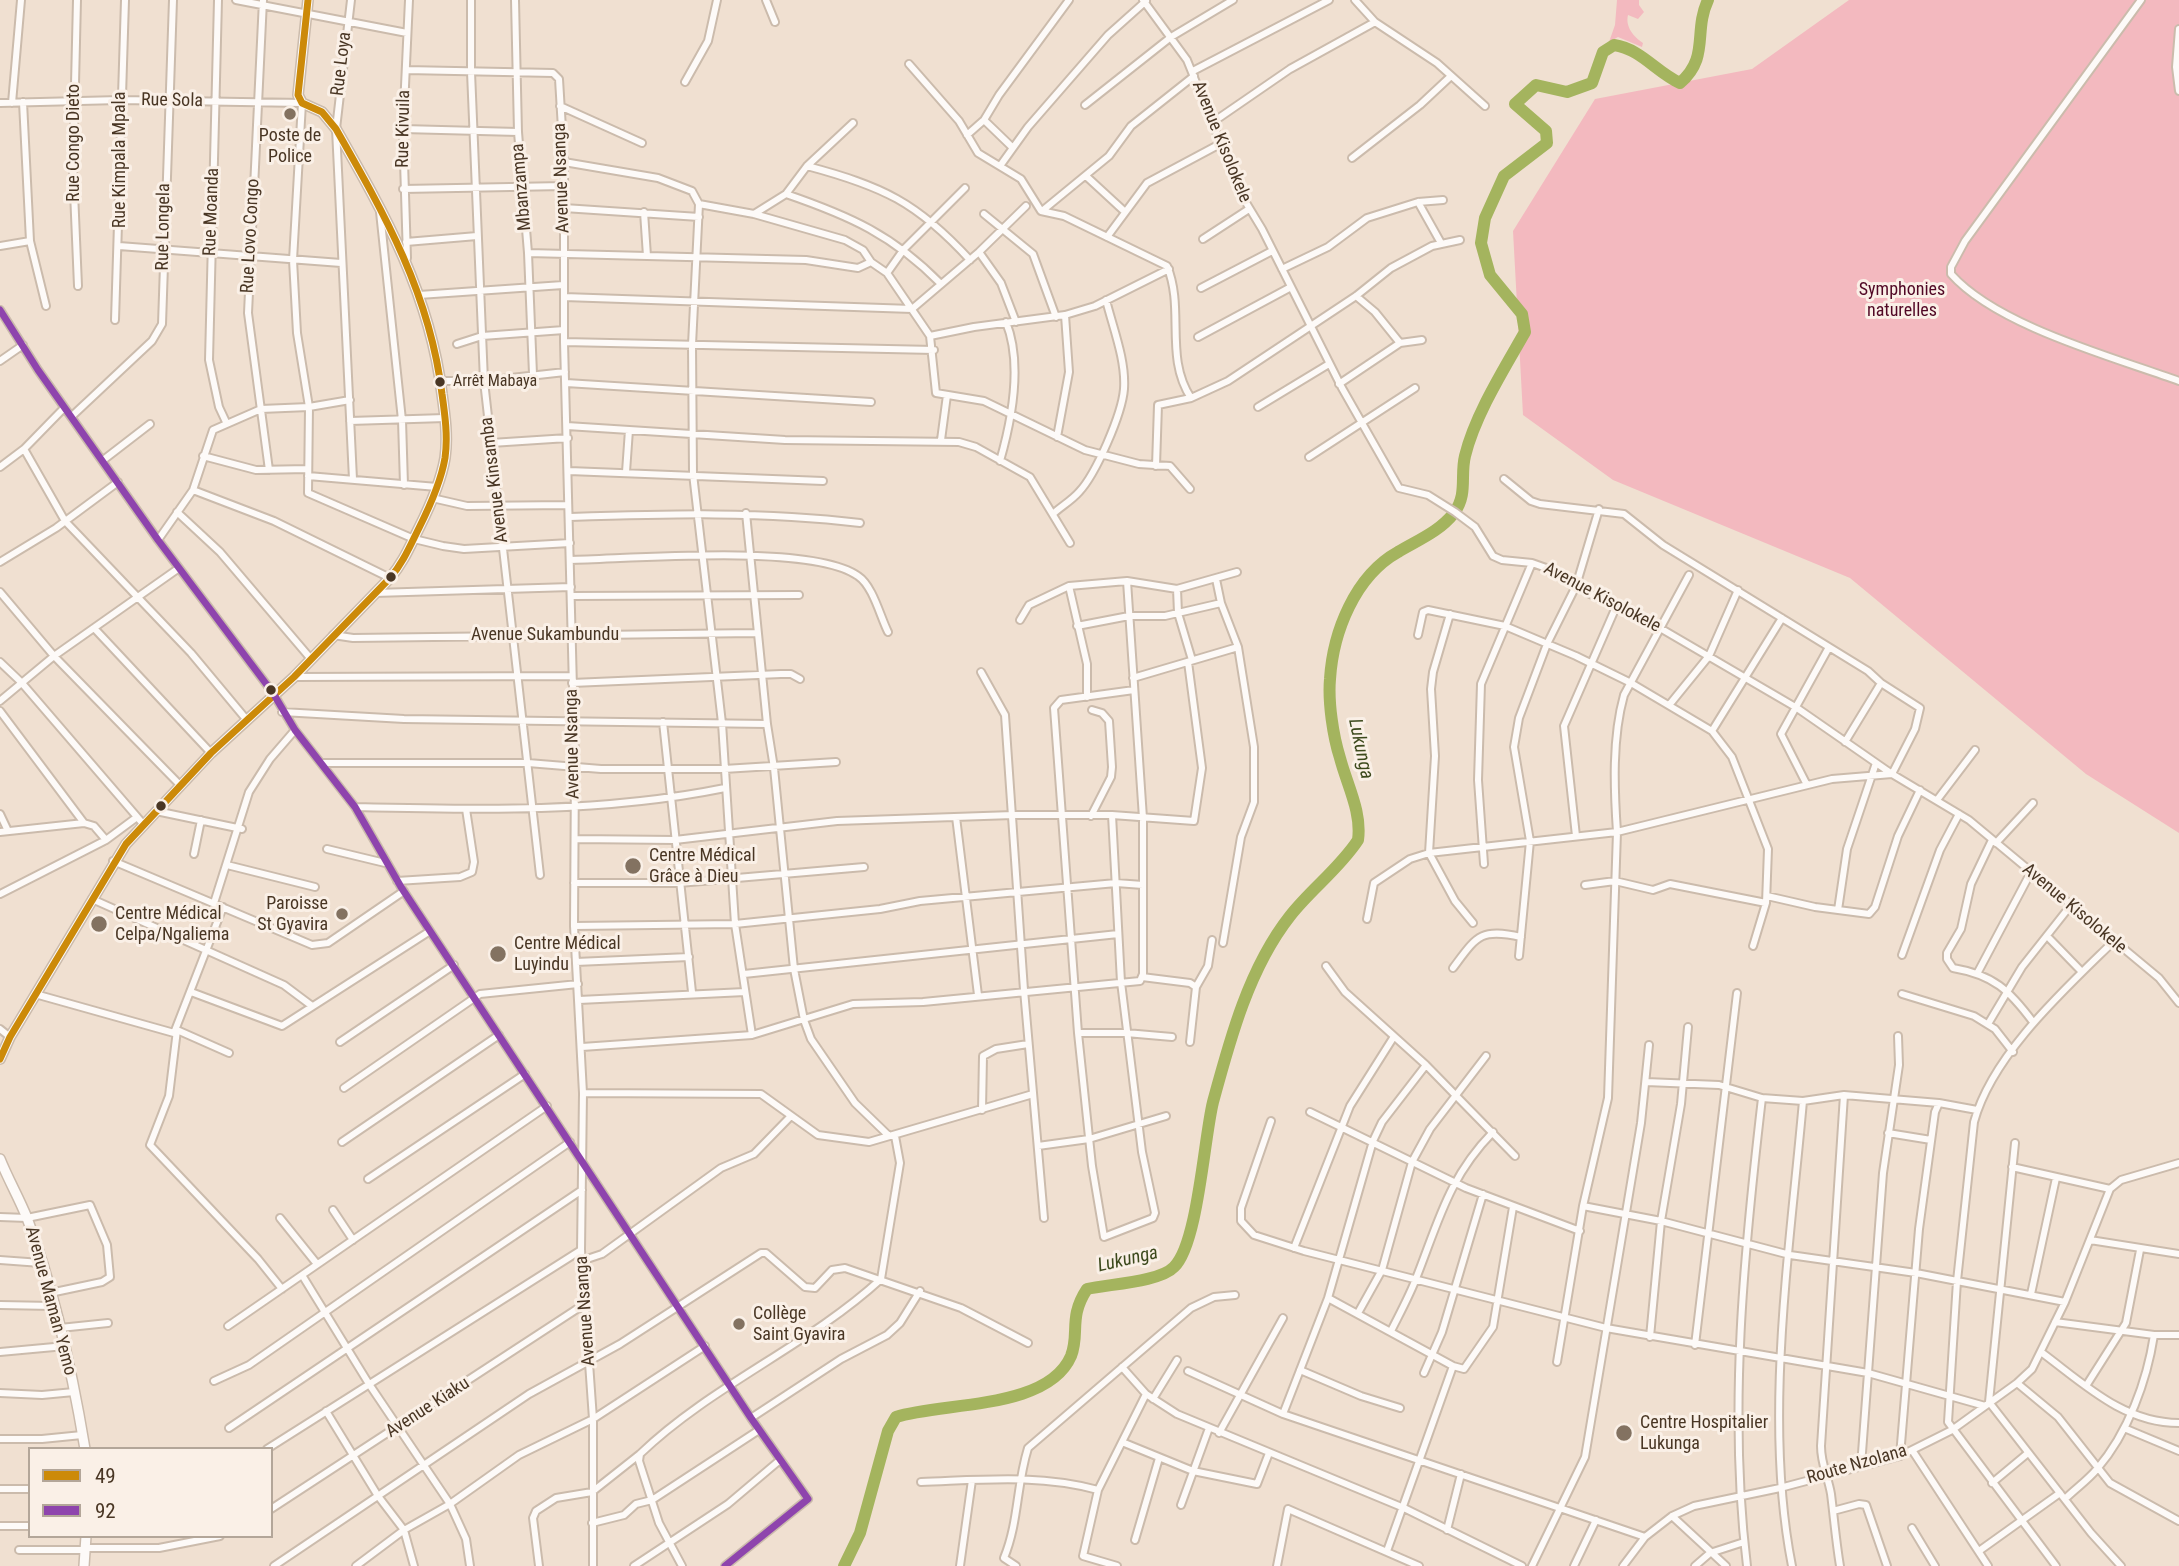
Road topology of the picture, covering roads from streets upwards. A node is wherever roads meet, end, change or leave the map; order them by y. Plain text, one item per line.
1 (21, 0) edge
2 (77, 0) edge
3 (125, 0) edge
4 (173, 0) edge
5 (218, 0) edge
6 (236, 0) edge
7 (308, 0) edge
8 (351, 0) edge
9 (409, 0) edge
10 (471, 0) edge
11 (515, 0) edge
12 (717, 0) edge
13 (766, 0) edge
14 (1069, 0) edge
15 (1233, 0) edge
16 (1329, 0) edge
17 (1355, 0) edge
18 (2141, 0) edge
19 (1145, 1) edge
20 (263, 2) edge
21 (1220, 3) edge
22 (307, 12) junction
23 (348, 20) junction
24 (775, 22) dead end
25 (1375, 22) junction
26 (2179, 29) edge
27 (407, 33) junction
28 (1171, 37) junction
29 (909, 64) dead end
30 (406, 70) junction
31 (471, 72) junction
32 (517, 72) junction
33 (1194, 74) junction
34 (1451, 76) junction
35 (685, 82) dead end
36 (2179, 91) edge
37 (120, 100) junction
38 (74, 101) junction
39 (23, 102) junction
40 (168, 102) junction
41 (215, 102) junction
42 (257, 102) junction
43 (0, 103) edge
44 (12, 103) junction
45 (302, 103) junction
46 (1085, 105) dead end
47 (560, 106) junction
48 (1485, 106) dead end
49 (984, 120) junction
50 (1213, 122) junction
51 (853, 123) dead end
52 (336, 129) junction
53 (403, 129) junction
54 (475, 130) junction
55 (517, 132) junction
56 (967, 135) junction
57 (642, 143) dead end
58 (1220, 144) junction
59 (1013, 148) junction
60 (1352, 158) dead end
61 (564, 162) junction
62 (807, 166) junction
63 (1000, 166) junction
64 (1086, 176) junction
65 (522, 185) junction
66 (476, 186) junction
67 (564, 186) junction
68 (965, 188) dead end
69 (403, 189) junction
70 (786, 194) junction
71 (1443, 200) dead end
72 (1418, 202) junction
73 (699, 204) junction
74 (1026, 206) dead end
75 (380, 207) junction
76 (564, 208) junction
77 (1249, 209) junction
78 (1041, 211) junction
79 (1124, 211) junction
80 (644, 212) junction
81 (754, 214) junction
82 (985, 214) dead end
83 (699, 217) junction
84 (931, 220) junction
85 (1004, 227) junction
86 (477, 236) junction
87 (1107, 237) junction
88 (1203, 239) dead end
89 (30, 240) junction
90 (1460, 240) dead end
91 (405, 242) junction
92 (1441, 243) junction
93 (0, 246) edge
94 (119, 246) junction
95 (162, 249) junction
96 (904, 249) junction
97 (1272, 251) junction
98 (210, 252) junction
99 (979, 252) junction
100 (528, 253) junction
101 (251, 254) junction
102 (564, 254) junction
103 (647, 256) junction
104 (696, 257) junction
105 (407, 258) junction
106 (293, 260) junction
107 (970, 260) junction
108 (871, 262) junction
109 (341, 263) junction
110 (1169, 269) junction
111 (1282, 269) junction
112 (887, 273) junction
113 (941, 284) junction
114 (563, 285) junction
115 (78, 286) dead end
116 (529, 287) junction
117 (1291, 287) junction
118 (1201, 288) dead end
119 (479, 290) junction
120 (419, 295) junction
121 (1356, 296) junction
122 (564, 297) junction
123 (1106, 300) junction
124 (694, 303) junction
125 (46, 306) dead end
126 (912, 309) junction
127 (0, 310) edge
128 (1065, 315) junction
129 (1056, 317) junction
130 (115, 320) dead end
131 (1006, 322) junction
132 (1016, 322) junction
133 (1310, 324) junction
134 (564, 330) junction
135 (531, 333) junction
136 (482, 336) junction
137 (930, 336) junction
138 (1198, 337) dead end
139 (1422, 340) dead end
140 (564, 342) junction
141 (1400, 343) junction
142 (457, 344) dead end
143 (23, 345) junction
144 (692, 345) junction
145 (934, 350) junction
146 (0, 361) edge
147 (1329, 364) junction
148 (565, 372) junction
149 (533, 374) junction
150 (441, 381) junction
151 (484, 381) junction
152 (2179, 381) edge
153 (566, 383) junction
154 (1339, 384) junction
155 (1415, 388) dead end
156 (693, 393) junction
157 (947, 395) junction
158 (1191, 398) junction
159 (350, 400) junction
160 (871, 402) dead end
161 (309, 407) junction
162 (1258, 407) dead end
163 (64, 408) junction
164 (261, 409) junction
165 (1009, 413) junction
166 (71, 417) junction
167 (445, 418) junction
168 (402, 420) junction
169 (350, 421) junction
170 (226, 422) junction
171 (150, 424) dead end
172 (1362, 424) junction
173 (567, 426) junction
174 (629, 430) junction
175 (694, 435) junction
176 (1057, 437) junction
177 (568, 438) junction
178 (941, 440) junction
179 (491, 443) junction
180 (24, 449) junction
181 (1100, 454) junction
182 (203, 456) junction
183 (1309, 457) dead end
184 (103, 461) junction
185 (1000, 461) junction
186 (1156, 466) junction
187 (0, 467) edge
188 (269, 470) junction
189 (569, 471) junction
190 (626, 472) junction
191 (308, 473) junction
192 (693, 474) junction
193 (353, 479) junction
194 (1504, 479) dead end
195 (823, 481) dead end
196 (118, 482) junction
197 (404, 485) junction
198 (437, 487) junction
199 (1190, 489) dead end
200 (192, 490) junction
201 (432, 498) junction
202 (568, 505) junction
203 (499, 507) junction
204 (1599, 509) junction
205 (177, 512) junction
206 (697, 513) junction
207 (746, 513) junction
208 (1054, 513) junction
209 (569, 517) junction
210 (65, 521) junction
211 (860, 523) dead end
212 (414, 539) junction
213 (158, 540) junction
214 (570, 543) junction
215 (1070, 543) dead end
216 (503, 548) junction
217 (751, 554) junction
218 (703, 558) junction
219 (570, 560) junction
220 (0, 562) edge
221 (1532, 562) junction
222 (179, 568) junction
223 (1237, 572) dead end
224 (1689, 575) dead end
225 (390, 578) junction
226 (1216, 579) junction
227 (1127, 581) junction
228 (1069, 586) junction
229 (1576, 586) junction
230 (571, 587) junction
231 (1177, 589) junction
232 (1738, 590) junction
233 (509, 591) junction
234 (0, 592) edge
235 (375, 593) junction
236 (755, 594) junction
237 (710, 595) junction
238 (799, 595) dead end
239 (137, 596) junction
240 (571, 596) junction
241 (1221, 603) junction
242 (1616, 607) junction
243 (1178, 613) junction
244 (1450, 614) junction
245 (1129, 616) junction
246 (1782, 618) junction
247 (1020, 620) dead end
248 (1077, 626) junction
249 (1505, 626) junction
250 (94, 628) junction
251 (1660, 628) junction
252 (888, 632) dead end
253 (756, 633) junction
254 (512, 634) junction
255 (571, 634) junction
256 (333, 635) junction
257 (712, 635) junction
258 (1418, 635) dead end
259 (1548, 644) junction
260 (1238, 647) junction
261 (1828, 649) junction
262 (54, 656) junction
263 (1709, 656) junction
264 (310, 659) junction
265 (1190, 661) junction
266 (0, 662) edge
267 (1589, 663) junction
268 (981, 672) dead end
269 (762, 676) junction
270 (294, 677) junction
271 (717, 677) junction
272 (517, 678) junction
273 (1133, 678) junction
274 (572, 679) junction
275 (800, 679) dead end
276 (1746, 680) junction
277 (21, 682) junction
278 (1631, 682) junction
279 (1881, 682) junction
280 (1134, 690) junction
281 (273, 694) junction
282 (1087, 697) junction
283 (0, 701) edge
284 (1670, 704) junction
285 (1797, 708) junction
286 (1092, 710) dead end
287 (0, 711) edge
288 (282, 712) junction
289 (246, 719) junction
290 (523, 721) junction
291 (573, 722) junction
292 (663, 722) junction
293 (722, 723) junction
294 (766, 723) junction
295 (295, 730) junction
296 (1712, 731) junction
297 (1845, 742) junction
298 (1975, 750) dead end
299 (211, 753) junction
300 (836, 762) dead end
301 (322, 763) junction
302 (528, 763) junction
303 (1876, 763) junction
304 (575, 765) junction
305 (667, 768) junction
306 (774, 768) junction
307 (724, 769) junction
308 (1892, 774) junction
309 (1872, 775) junction
310 (180, 785) junction
311 (1807, 785) junction
312 (725, 788) junction
313 (1920, 790) junction
314 (671, 799) junction
315 (1749, 799) junction
316 (1937, 800) junction
317 (2033, 803) dead end
318 (355, 807) junction
319 (466, 809) junction
320 (532, 809) junction
321 (574, 809) junction
322 (156, 811) junction
323 (0, 814) edge
324 (1959, 814) junction
325 (1013, 815) junction
326 (1112, 815) junction
327 (1062, 816) junction
328 (1091, 816) junction
329 (956, 817) junction
330 (1143, 818) junction
331 (201, 820) junction
332 (141, 821) junction
333 (84, 823) junction
334 (780, 827) junction
335 (240, 828) junction
336 (4, 832) edge
337 (1617, 832) junction
338 (729, 833) junction
339 (1576, 836) junction
340 (575, 839) junction
341 (106, 840) junction
342 (675, 840) junction
343 (1530, 841) junction
344 (1994, 841) junction
345 (1482, 847) junction
346 (327, 849) dead end
347 (1429, 853) junction
348 (194, 854) dead end
349 (113, 861) junction
350 (385, 863) junction
351 (1484, 864) dead end
352 (227, 865) junction
353 (864, 867) dead end
354 (2031, 872) junction
355 (540, 875) dead end
356 (785, 876) junction
357 (731, 880) junction
358 (397, 881) junction
359 (1615, 881) junction
360 (574, 883) junction
361 (679, 883) junction
362 (1116, 883) junction
363 (1143, 885) junction
364 (1585, 885) dead end
365 (315, 887) dead end
366 (1068, 889) junction
367 (404, 891) junction
368 (0, 894) edge
369 (1018, 894) junction
370 (91, 899) junction
371 (966, 899) junction
372 (1766, 900) junction
373 (215, 903) junction
374 (2071, 905) junction
375 (223, 907) junction
376 (1838, 910) junction
377 (790, 919) junction
378 (1367, 919) dead end
379 (1473, 923) dead end
380 (735, 924) junction
381 (574, 926) junction
382 (685, 927) junction
383 (430, 931) junction
384 (1118, 934) junction
385 (2047, 936) junction
386 (1521, 937) junction
387 (1072, 939) junction
388 (1212, 940) dead end
389 (2113, 942) junction
390 (1223, 943) dead end
391 (1020, 945) junction
392 (1753, 946) dead end
393 (971, 949) junction
394 (207, 952) junction
395 (1902, 955) dead end
396 (1519, 956) dead end
397 (689, 957) junction
398 (576, 962) junction
399 (454, 965) junction
400 (1326, 966) dead end
401 (1453, 968) dead end
402 (794, 970) junction
403 (1978, 972) junction
404 (2082, 972) junction
405 (744, 974) junction
406 (1142, 977) junction
407 (1121, 982) junction
408 (578, 984) junction
409 (1076, 986) junction
410 (1196, 987) junction
411 (1024, 990) junction
412 (191, 992) junction
413 (692, 992) junction
414 (745, 992) junction
415 (2008, 992) junction
416 (1737, 993) dead end
417 (36, 994) junction
418 (1902, 994) dead end
419 (978, 995) junction
420 (476, 997) junction
421 (579, 1000) junction
422 (2179, 1003) edge
423 (313, 1006) junction
424 (804, 1020) junction
425 (2033, 1022) junction
426 (1988, 1024) junction
427 (1688, 1027) dead end
428 (0, 1030) edge
429 (177, 1030) junction
430 (1126, 1032) junction
431 (1078, 1033) junction
432 (499, 1035) junction
433 (752, 1035) junction
434 (1898, 1036) dead end
435 (10, 1037) junction
436 (1172, 1037) dead end
437 (1393, 1038) junction
438 (1190, 1041) dead end
439 (340, 1042) dead end
440 (1028, 1044) junction
441 (1648, 1045) dead end
442 (582, 1047) junction
443 (2013, 1052) junction
444 (229, 1053) dead end
445 (1486, 1056) dead end
446 (0, 1059) edge
447 (1426, 1065) junction
448 (525, 1074) junction
449 (1646, 1082) junction
450 (1683, 1085) junction
451 (344, 1088) dead end
452 (1728, 1089) junction
453 (583, 1093) junction
454 (1033, 1094) junction
455 (1844, 1095) junction
456 (1455, 1096) junction
457 (1762, 1098) junction
458 (1803, 1101) junction
459 (1893, 1101) junction
460 (1940, 1102) junction
461 (547, 1106) junction
462 (982, 1110) junction
463 (1977, 1110) junction
464 (1310, 1112) dead end
465 (1166, 1116) dead end
466 (790, 1117) junction
467 (1271, 1121) dead end
468 (1138, 1124) junction
469 (1341, 1128) junction
470 (1493, 1132) junction
471 (1888, 1133) junction
472 (895, 1136) junction
473 (1089, 1139) junction
474 (1931, 1140) junction
475 (1373, 1141) junction
476 (342, 1142) dead end
477 (570, 1142) junction
478 (2015, 1143) dead end
479 (1038, 1146) junction
480 (1515, 1156) dead end
481 (0, 1160) edge
482 (582, 1160) junction
483 (1412, 1162) junction
484 (2179, 1163) edge
485 (2012, 1167) junction
486 (2056, 1178) junction
487 (368, 1180) dead end
488 (1453, 1182) junction
489 (2110, 1189) junction
490 (582, 1190) junction
491 (1483, 1194) junction
492 (1583, 1206) junction
493 (1513, 1207) junction
494 (333, 1210) dead end
495 (1625, 1215) junction
496 (0, 1217) edge
497 (27, 1218) junction
498 (280, 1218) dead end
499 (1044, 1218) dead end
500 (1661, 1221) junction
501 (1580, 1231) junction
502 (628, 1232) junction
503 (1707, 1234) junction
504 (353, 1240) junction
505 (2090, 1240) junction
506 (1745, 1244) junction
507 (1294, 1248) junction
508 (581, 1250) junction
509 (2140, 1250) junction
510 (2179, 1254) edge
511 (1790, 1255) junction
512 (0, 1260) edge
513 (1339, 1260) junction
514 (582, 1261) junction
515 (1833, 1262) junction
516 (41, 1263) junction
517 (317, 1264) junction
518 (1876, 1267) junction
519 (1382, 1270) junction
520 (1916, 1273) junction
521 (302, 1275) junction
522 (881, 1279) junction
523 (1416, 1280) junction
524 (1957, 1281) junction
525 (1454, 1288) junction
526 (2001, 1288) junction
527 (282, 1289) junction
528 (920, 1291) junction
529 (50, 1293) junction
530 (2031, 1294) junction
531 (1235, 1295) dead end
532 (1328, 1298) junction
533 (1498, 1299) junction
534 (2065, 1302) junction
535 (0, 1305) edge
536 (583, 1305) junction
537 (54, 1306) junction
538 (679, 1308) junction
539 (324, 1313) junction
540 (1358, 1313) junction
541 (1283, 1318) dead end
542 (1566, 1318) junction
543 (2055, 1322) junction
544 (108, 1324) dead end
545 (228, 1326) dead end
546 (60, 1328) junction
547 (1606, 1328) junction
548 (1391, 1331) junction
549 (2122, 1331) junction
550 (2154, 1335) junction
551 (2179, 1335) edge
552 (1650, 1337) junction
553 (1028, 1343) dead end
554 (1695, 1345) junction
555 (65, 1346) junction
556 (705, 1346) junction
557 (347, 1348) junction
558 (1742, 1351) junction
559 (0, 1352) edge
560 (2040, 1352) junction
561 (1432, 1354) junction
562 (1782, 1357) junction
563 (1177, 1360) dead end
564 (589, 1361) junction
565 (1557, 1362) dead end
566 (1453, 1366) junction
567 (1826, 1366) junction
568 (1122, 1367) junction
569 (1300, 1370) junction
570 (1188, 1371) dead end
571 (1424, 1373) dead end
572 (1868, 1373) junction
573 (214, 1381) dead end
574 (1906, 1382) junction
575 (2017, 1383) junction
576 (369, 1384) junction
577 (730, 1386) junction
578 (2086, 1386) junction
579 (74, 1392) junction
580 (0, 1393) edge
581 (1146, 1394) junction
582 (1241, 1395) junction
583 (1949, 1395) junction
584 (1153, 1399) junction
585 (1987, 1404) junction
586 (1400, 1408) dead end
587 (326, 1411) junction
588 (2130, 1413) junction
589 (1283, 1414) junction
590 (751, 1418) junction
591 (593, 1419) junction
592 (2179, 1423) edge
593 (398, 1427) junction
594 (229, 1428) dead end
595 (1209, 1428) junction
596 (2124, 1428) junction
597 (759, 1430) junction
598 (1952, 1430) junction
599 (1219, 1433) junction
600 (82, 1435) junction
601 (0, 1439) edge
602 (1122, 1442) junction
603 (85, 1447) edge
604 (270, 1447) edge
605 (1912, 1450) junction
606 (2179, 1451) edge
607 (1269, 1453) junction
608 (2028, 1453) junction
609 (640, 1454) junction
610 (1900, 1456) junction
611 (353, 1457) junction
612 (1159, 1458) junction
613 (780, 1460) junction
614 (1422, 1461) junction
615 (422, 1466) junction
616 (1861, 1466) junction
617 (2097, 1469) junction
618 (1193, 1471) junction
619 (1461, 1474) junction
620 (1827, 1475) junction
621 (1018, 1477) junction
622 (972, 1480) junction
623 (921, 1482) dead end
624 (1992, 1483) junction
625 (1780, 1488) junction
626 (0, 1489) edge
627 (28, 1489) edge
628 (1098, 1490) junction
629 (592, 1492) junction
630 (378, 1496) junction
631 (2063, 1496) junction
632 (1739, 1498) junction
633 (652, 1500) junction
634 (450, 1504) junction
635 (1181, 1505) dead end
636 (1563, 1507) junction
637 (273, 1508) edge
638 (1404, 1508) junction
639 (1833, 1511) junction
640 (1672, 1516) junction
641 (1596, 1520) junction
642 (2179, 1521) edge
643 (2024, 1522) junction
644 (592, 1523) junction
645 (0, 1526) edge
646 (28, 1526) edge
647 (1912, 1528) dead end
648 (404, 1530) junction
649 (1447, 1530) junction
650 (1645, 1537) junction
651 (86, 1538) edge
652 (210, 1538) edge
653 (670, 1540) junction
654 (1135, 1540) dead end
655 (1744, 1542) junction
656 (85, 1549) junction
657 (19, 1550) dead end
658 (1387, 1551) junction
659 (1979, 1552) junction
660 (1710, 1553) junction
661 (84, 1566) edge
662 (274, 1566) edge
663 (356, 1566) edge
664 (414, 1566) edge
665 (470, 1566) edge
666 (539, 1566) edge
667 (593, 1566) edge
668 (634, 1566) edge
669 (682, 1566) edge
670 (725, 1566) edge
671 (960, 1566) edge
672 (1016, 1566) edge
673 (1117, 1566) edge
674 (1277, 1566) edge
675 (1419, 1566) edge
676 (1522, 1566) edge
677 (1532, 1566) edge
678 (1574, 1566) edge
679 (1623, 1566) edge
680 (1695, 1566) edge
681 (1726, 1566) edge
682 (1747, 1566) edge
683 (1792, 1566) edge
684 (1840, 1566) edge
685 (1887, 1566) edge
686 (1935, 1566) edge
687 (1988, 1566) edge
688 (2056, 1566) edge
689 (2122, 1566) edge

1 - 44 street
2 - 38 street, Rue Congo Dieto
3 - 37 street, Rue Kimpala Mpala
4 - 40 street, Rue Longela
5 - 41 street, Rue Moanda
6 - 20 street
7 - 22 street
8 - 23 street, Rue Loya
9 - 27 street, Rue Kivuila
10 - 31 street, Avenue Kinsamba
11 - 32 street, Mbanzampa
12 - 35 street
13 - 24 street
14 - 49 street
15 - 21 street
16 - 33 street
17 - 25 street
18 - 152 street
19 - 28 street, Avenue Kisolokele
19 - 59 street
20 - 22 street
20 - 42 street, Rue Lovo Congo
21 - 28 street
22 - 23 street
22 - 45 street
23 - 27 street
23 - 52 street, Rue Loya
25 - 34 street
25 - 50 street
26 - 36 street
27 - 30 street, Rue Kivuila
28 - 33 street, Avenue Kisolokele
28 - 46 street
29 - 56 street
30 - 31 street, Avenue Nsanga
30 - 53 street, Rue Kivuila
31 - 32 street, Avenue Nsanga
31 - 54 street, Avenue Kinsamba
32 - 47 street, Avenue Nsanga
32 - 55 street, Mbanzampa
33 - 50 street, Avenue Kisolokele
33 - 64 street
34 - 48 street
34 - 60 street
37 - 38 street, Rue Sola
37 - 40 street, Rue Sola
37 - 94 street, Rue Kimpala Mpala
38 - 39 street, Rue Sola
38 - 115 street, Rue Congo Dieto
39 - 44 street, Rue Sola
39 - 89 street
40 - 41 street, Rue Sola
40 - 95 street, Rue Longela
41 - 42 street, Rue Sola
41 - 98 street, Rue Moanda
42 - 45 street, Rue Sola
42 - 101 street, Rue Lovo Congo
43 - 44 street, Rue Sola
45 - 52 street
45 - 106 street
47 - 57 street
47 - 61 street, Avenue Nsanga
49 - 56 street
49 - 59 street
50 - 58 street, Avenue Kisolokele
51 - 62 street
52 - 75 street
52 - 109 street, Rue Loya
53 - 54 street
53 - 69 street, Rue Kivuila
54 - 55 street
54 - 66 street, Avenue Kinsamba
55 - 65 street, Mbanzampa
56 - 63 street
58 - 77 street, Avenue Kisolokele
58 - 79 street
59 - 63 street
61 - 67 street, Avenue Nsanga
61 - 73 street
62 - 70 street
62 - 84 street
63 - 78 street
64 - 78 street
64 - 79 street
65 - 66 street
65 - 67 street
65 - 100 street, Mbanzampa
66 - 69 street
66 - 86 street, Avenue Kinsamba
67 - 76 street, Avenue Nsanga
68 - 84 street
69 - 91 street, Rue Kivuila
70 - 81 street
70 - 96 street
71 - 72 street
72 - 92 street
72 - 111 street
73 - 81 street
73 - 83 street
74 - 85 street
75 - 105 street
75 - 168 street
76 - 80 street
76 - 102 street, Avenue Nsanga
77 - 88 street
77 - 97 street, Avenue Kisolokele
78 - 87 street
79 - 87 street
80 - 83 street
80 - 103 street
81 - 108 street
82 - 85 street
83 - 104 street
84 - 96 street
84 - 107 street
85 - 99 street
85 - 129 street
86 - 91 street
86 - 119 street, Avenue Kinsamba
87 - 110 street
89 - 93 street
89 - 125 street
90 - 92 street
91 - 105 street, Rue Kivuila
92 - 121 street
94 - 95 street
94 - 130 street, Rue Kimpala Mpala
95 - 98 street
95 - 166 street, Rue Longela
96 - 112 street
96 - 113 street
97 - 111 street, Avenue Kisolokele
97 - 118 street
98 - 101 street
98 - 170 street, Rue Moanda
99 - 107 street
99 - 132 street
100 - 102 street
100 - 116 street, Mbanzampa
101 - 106 street
101 - 164 street, Rue Lovo Congo
102 - 103 street
102 - 114 street, Avenue Nsanga
103 - 104 street
104 - 108 street
104 - 124 street
105 - 120 street
106 - 109 street
106 - 161 street
107 - 113 street
108 - 112 street
109 - 159 street, Rue Loya
110 - 123 street
110 - 158 street
111 - 117 street, Avenue Kisolokele
112 - 126 street
113 - 126 street
114 - 116 street
114 - 122 street, Avenue Nsanga
116 - 119 street
116 - 135 street, Mbanzampa
117 - 133 street, Avenue Kisolokele
117 - 138 street
119 - 120 street
119 - 136 street, Avenue Kinsamba
120 - 150 street
121 - 133 street
121 - 141 street
122 - 124 street
122 - 134 street, Avenue Nsanga
123 - 128 street
123 - 181 street
124 - 126 street
124 - 144 street
126 - 137 street
127 - 143 street
128 - 129 street
128 - 176 street
129 - 132 street
131 - 132 street
131 - 137 street
131 - 165 street
133 - 147 street, Avenue Kisolokele
133 - 158 street
134 - 135 street
134 - 140 street, Avenue Nsanga
135 - 136 street
135 - 149 street, Mbanzampa
136 - 142 street
136 - 151 street, Avenue Kinsamba
137 - 145 street
139 - 141 street
140 - 144 street
140 - 148 street, Avenue Nsanga
141 - 154 street
143 - 146 street
143 - 163 street
144 - 145 street
144 - 156 street
145 - 157 street
147 - 154 street, Avenue Kisolokele
147 - 162 street
148 - 149 street
148 - 153 street, Avenue Nsanga
149 - 151 street
150 - 151 street
150 - 167 street
151 - 179 street, Avenue Kinsamba
153 - 156 street
153 - 173 street, Avenue Nsanga
154 - 172 street, Avenue Kisolokele
155 - 172 street
156 - 160 street
156 - 175 street
157 - 165 street
157 - 178 street
158 - 186 street
159 - 161 street
159 - 169 street, Rue Loya
161 - 164 street
161 - 191 street
163 - 166 street
163 - 180 street
164 - 170 street
164 - 188 street, Rue Lovo Congo
165 - 176 street
165 - 185 street
166 - 184 street
167 - 168 street
167 - 198 street
168 - 169 street
168 - 197 street
169 - 193 street, Rue Loya
170 - 182 street
171 - 184 street
172 - 183 street
172 - 221 street, Avenue Kisolokele
173 - 174 street
173 - 177 street, Avenue Nsanga
174 - 175 street
174 - 190 street
175 - 178 street
175 - 192 street
176 - 181 street
177 - 179 street
177 - 189 street, Avenue Nsanga
178 - 185 street
179 - 203 street, Avenue Kinsamba
180 - 187 street
180 - 210 street
181 - 186 street
181 - 208 street
182 - 188 street
182 - 200 street
184 - 196 street
185 - 208 street
186 - 199 street
188 - 191 street
189 - 190 street
189 - 202 street, Avenue Nsanga
190 - 192 street
191 - 193 street
191 - 212 street
192 - 195 street
192 - 206 street
193 - 197 street
194 - 204 street
196 - 210 street
196 - 213 street
197 - 198 street
198 - 201 street
200 - 205 street
200 - 225 street
201 - 203 street
201 - 212 street
202 - 203 street
202 - 209 street, Avenue Nsanga
203 - 216 street, Avenue Kinsamba
204 - 229 street
204 - 232 street
205 - 213 street
205 - 264 street
206 - 207 street
206 - 209 street
206 - 218 street
207 - 211 street
207 - 217 street
208 - 215 street
209 - 214 street, Avenue Nsanga
210 - 220 street
210 - 239 street
212 - 216 street
212 - 225 street
213 - 222 street
214 - 216 street
214 - 219 street, Avenue Nsanga
216 - 233 street, Avenue Kinsamba
217 - 218 street
217 - 236 street
217 - 252 street
218 - 219 street
218 - 237 street
219 - 230 street, Avenue Nsanga
221 - 229 street, Avenue Kisolokele
221 - 249 street
222 - 239 street
222 - 281 street
223 - 226 street
224 - 251 street
225 - 235 street
226 - 231 street
226 - 241 street
227 - 228 street
227 - 231 street
227 - 245 street
228 - 247 street
228 - 248 street
229 - 242 street, Avenue Kisolokele
229 - 259 street
230 - 233 street
230 - 240 street, Avenue Nsanga
231 - 243 street
232 - 246 street
232 - 263 street
233 - 235 street
233 - 254 street, Avenue Kinsamba
234 - 262 street
235 - 256 street
236 - 237 street
236 - 238 street
236 - 253 street
237 - 240 street
237 - 257 street
239 - 250 street
239 - 289 street
240 - 255 street, Avenue Nsanga
241 - 243 street
241 - 260 street
242 - 251 street, Avenue Kisolokele
242 - 267 street
243 - 245 street
243 - 265 street
244 - 249 street
244 - 258 street
244 - 347 street
245 - 248 street
245 - 273 street
246 - 261 street
246 - 276 street
248 - 282 street
249 - 259 street
249 - 345 street
250 - 262 street
250 - 299 street
251 - 263 street, Avenue Kisolokele
251 - 278 street
253 - 257 street, Avenue Sukambundu
253 - 269 street
254 - 255 street, Avenue Sukambundu
254 - 256 street, Avenue Sukambundu
254 - 272 street, Avenue Kinsamba
255 - 257 street, Avenue Sukambundu
255 - 274 street, Avenue Nsanga
256 - 264 street
257 - 271 street
259 - 267 street
259 - 343 street
260 - 265 street
260 - 390 street
261 - 279 street
261 - 285 street
262 - 277 street
262 - 310 street
263 - 276 street, Avenue Kisolokele
263 - 284 street
264 - 270 street
265 - 273 street
265 - 330 street
266 - 277 street
267 - 278 street
267 - 339 street
268 - 325 street
269 - 271 street
269 - 275 street
269 - 294 street
270 - 272 street
270 - 281 street
271 - 274 street
271 - 293 street
272 - 274 street
272 - 290 street, Avenue Kinsamba
273 - 280 street
274 - 291 street, Avenue Nsanga
276 - 285 street, Avenue Kisolokele
276 - 296 street
277 - 283 street
277 - 332 street
278 - 284 street
278 - 337 street
279 - 297 street
279 - 308 street
280 - 282 street
280 - 330 street
281 - 288 street
281 - 289 street
282 - 327 street
284 - 296 street
285 - 297 street, Avenue Kisolokele
285 - 311 street
286 - 328 street
287 - 333 street
288 - 290 street
288 - 295 street
289 - 299 street
290 - 291 street
290 - 302 street, Avenue Kinsamba
291 - 292 street
291 - 304 street, Avenue Nsanga
292 - 293 street
292 - 305 street
293 - 294 street
293 - 307 street
294 - 306 street
295 - 301 street
295 - 335 street
296 - 315 street
297 - 303 street, Avenue Kisolokele
298 - 316 street
299 - 310 street
300 - 306 street
301 - 302 street
301 - 318 street
302 - 304 street
302 - 320 street, Avenue Kinsamba
303 - 308 street, Avenue Kisolokele
303 - 309 street
304 - 305 street
304 - 321 street, Avenue Nsanga
305 - 307 street
305 - 314 street
306 - 307 street
306 - 334 street
307 - 312 street
308 - 309 street
308 - 313 street, Avenue Kisolokele
309 - 311 street
309 - 376 street
310 - 322 street
311 - 315 street
312 - 314 street
312 - 338 street
313 - 316 street, Avenue Kisolokele
313 - 376 street
314 - 321 street
314 - 342 street
315 - 337 street
315 - 372 street
316 - 324 street, Avenue Kisolokele
317 - 344 street
318 - 319 street
318 - 350 street
319 - 320 street
319 - 358 street
320 - 321 street
320 - 355 street, Avenue Kinsamba
321 - 340 street, Avenue Nsanga
322 - 331 street
322 - 332 street
323 - 336 street
324 - 344 street, Avenue Kisolokele
324 - 395 street
325 - 327 street
325 - 329 street
325 - 369 street
326 - 328 street
326 - 330 street
326 - 362 street
327 - 328 street
327 - 366 street
329 - 334 street
329 - 371 street
330 - 363 street
331 - 335 street
331 - 348 street
332 - 341 street
332 - 349 street
333 - 336 street
333 - 341 street
334 - 338 street
334 - 356 street
335 - 352 street
337 - 339 street
337 - 359 street
338 - 342 street
338 - 357 street
339 - 343 street
340 - 342 street
340 - 360 street, Avenue Nsanga
341 - 368 street
342 - 361 street
343 - 345 street
343 - 386 street
344 - 354 street, Avenue Kisolokele
344 - 403 street
345 - 347 street
345 - 351 street
346 - 350 street
347 - 378 street
347 - 379 street
349 - 370 street
349 - 373 street
350 - 358 street
352 - 365 street
352 - 373 street
353 - 356 street
354 - 374 street, Avenue Kisolokele
354 - 403 street
356 - 357 street
356 - 377 street
357 - 361 street
357 - 380 street
358 - 367 street
359 - 364 street
359 - 372 street
359 - 492 street
360 - 361 street
360 - 381 street, Avenue Nsanga
361 - 382 street
362 - 363 street
362 - 366 street
362 - 384 street
363 - 406 street
366 - 369 street
366 - 387 street
367 - 375 street
367 - 383 street
369 - 371 street
369 - 391 street
370 - 394 street
370 - 417 street
371 - 377 street
371 - 393 street
372 - 376 street
372 - 392 street
373 - 375 street
374 - 385 street
374 - 389 street, Avenue Kisolokele
375 - 394 street
377 - 380 street
377 - 402 street
380 - 382 street
380 - 405 street
381 - 382 street
381 - 398 street, Avenue Nsanga
382 - 397 street
383 - 399 street
383 - 423 street
384 - 387 street
384 - 407 street
385 - 404 street
385 - 415 street
386 - 396 street
386 - 401 street
387 - 391 street
387 - 409 street
388 - 410 street
389 - 404 street
389 - 422 street, Avenue Kisolokele
391 - 393 street
391 - 411 street
393 - 402 street
393 - 419 street
394 - 412 street
394 - 423 street
397 - 398 street
397 - 413 street
398 - 408 street, Avenue Nsanga
399 - 420 street
399 - 439 street
400 - 437 street
402 - 405 street
402 - 424 street
403 - 415 street
404 - 425 street
405 - 414 street
406 - 407 street
406 - 410 street
407 - 409 street
407 - 430 street
408 - 420 street
408 - 421 street, Avenue Nsanga
409 - 411 street
409 - 431 street
410 - 438 street
411 - 419 street
411 - 440 street
412 - 423 street
412 - 429 street
413 - 414 street
413 - 421 street
414 - 433 street
415 - 425 street
415 - 426 street
416 - 452 street
417 - 429 street
417 - 435 street
418 - 426 street
419 - 424 street
420 - 432 street
420 - 451 street
421 - 442 street, Avenue Nsanga
424 - 433 street
424 - 472 street
425 - 443 street
426 - 443 street
427 - 450 street
428 - 435 street
429 - 444 street
429 - 527 street
430 - 431 street
430 - 436 street
430 - 468 street
431 - 473 street
432 - 448 street
432 - 476 street
433 - 442 street
434 - 459 street
435 - 446 street
437 - 447 street
437 - 469 street
440 - 454 street
440 - 462 street
441 - 449 street
442 - 453 street, Avenue Nsanga
443 - 463 street
445 - 456 street
447 - 456 street
447 - 475 street
448 - 461 street
448 - 487 street
449 - 450 street
449 - 495 street
450 - 452 street
450 - 500 street
452 - 457 street
452 - 503 street
453 - 466 street
453 - 482 street, Avenue Nsanga
454 - 462 street
454 - 479 street
455 - 458 street
455 - 459 street
455 - 515 street
456 - 470 street
456 - 483 street
457 - 458 street
457 - 506 street
458 - 511 street
459 - 460 street
459 - 471 street
460 - 463 street
460 - 474 street
461 - 477 street
461 - 504 street
462 - 472 street
463 - 524 street
464 - 469 street
465 - 468 street
466 - 472 street
466 - 502 street
467 - 507 street
468 - 473 street
468 - 473 street
469 - 475 street
469 - 507 street
470 - 480 street
470 - 488 street
471 - 474 street
471 - 518 street
472 - 522 street
473 - 479 street
474 - 520 street
475 - 483 street
475 - 513 street
477 - 482 street
477 - 539 street
478 - 485 street
479 - 499 street
481 - 497 street, Avenue Maman Yemo
482 - 490 street, Avenue Nsanga
482 - 502 street
483 - 488 street
483 - 519 street
484 - 489 street
485 - 486 street
485 - 526 street
486 - 489 street
486 - 530 street
488 - 491 street
488 - 523 street
489 - 505 street, Route Nzolana
490 - 508 street, Avenue Nsanga
490 - 557 street
491 - 493 street
491 - 525 street
492 - 495 street
492 - 501 street
493 - 501 street
493 - 533 street
494 - 504 street
495 - 500 street
495 - 547 street
496 - 497 street
497 - 516 street, Avenue Maman Yemo
497 - 529 street
498 - 517 street
500 - 503 street
500 - 552 street
501 - 542 street
502 - 514 street
502 - 538 street
503 - 506 street
503 - 554 street
504 - 517 street
505 - 509 street
505 - 534 street, Route Nzolana
506 - 511 street
506 - 558 street
507 - 513 street
508 - 514 street, Avenue Nsanga
508 - 576 street
509 - 510 street
509 - 549 street
511 - 515 street
511 - 562 street
512 - 516 street
513 - 519 street
513 - 532 street
514 - 536 street, Avenue Nsanga
515 - 518 street
515 - 567 street
516 - 529 street, Avenue Maman Yemo
517 - 521 street
518 - 520 street
518 - 572 street
519 - 523 street
519 - 540 street
520 - 524 street
520 - 574 street
521 - 527 street
521 - 539 street
522 - 528 street
522 - 538 street
522 - 577 street
523 - 525 street
523 - 548 street
524 - 526 street
524 - 583 street
525 - 533 street
525 - 561 street
526 - 530 street
526 - 585 street
527 - 545 street
528 - 553 street
528 - 590 street
529 - 537 street, Avenue Maman Yemo
530 - 534 street
531 - 568 street
532 - 540 street
532 - 569 street
533 - 542 street
533 - 566 street
534 - 543 street, Route Nzolana
535 - 537 street
536 - 564 street, Avenue Nsanga
536 - 593 street, Avenue Kiaku
537 - 546 street, Avenue Maman Yemo
538 - 556 street
538 - 564 street
539 - 557 street
539 - 573 street
540 - 548 street
541 - 582 street
542 - 547 street
542 - 565 street
543 - 549 street
543 - 560 street, Route Nzolana
544 - 546 street
546 - 555 street, Avenue Maman Yemo
547 - 552 street
547 - 636 street
548 - 561 street
549 - 550 street
549 - 578 street
550 - 551 street
550 - 588 street
552 - 554 street
554 - 558 street
555 - 559 street
555 - 579 street, Avenue Maman Yemo
556 - 577 street
556 - 591 street
557 - 576 street
557 - 594 street
558 - 562 street
558 - 632 street
560 - 575 street, Route Nzolana
560 - 578 street
561 - 566 street
561 - 571 street
562 - 567 street
562 - 625 street
563 - 584 street
564 - 591 street, Avenue Nsanga
564 - 615 street
566 - 614 street
567 - 572 street
567 - 620 street
568 - 581 street
568 - 621 street
569 - 586 street
569 - 589 street
570 - 582 street
572 - 574 street
572 - 616 street
574 - 583 street
574 - 610 street
575 - 585 street, Route Nzolana
575 - 617 street
576 - 587 street
576 - 593 street
577 - 590 street
577 - 609 street
578 - 588 street
579 - 580 street
579 - 600 street, Avenue Maman Yemo
581 - 584 street
581 - 602 street
582 - 589 street
582 - 599 street
583 - 585 street
583 - 598 street
584 - 595 street
585 - 598 street, Route Nzolana
585 - 608 street
587 - 604 street
587 - 611 street
588 - 592 street
588 - 596 street
589 - 614 street
590 - 597 street
591 - 629 street, Avenue Nsanga
591 - 634 street
593 - 611 street, Avenue Kiaku
593 - 615 street
595 - 599 street
595 - 618 street
596 - 606 street
596 - 617 street
597 - 613 street
597 - 633 street
598 - 605 street, Route Nzolana
598 - 624 street
599 - 607 street
600 - 601 street
600 - 603 street, Avenue Maman Yemo
602 - 612 street
602 - 628 street
605 - 610 street, Route Nzolana
605 - 659 street
607 - 618 street
607 - 638 street
608 - 624 street
608 - 631 street
609 - 629 street
609 - 633 street
610 - 616 street, Route Nzolana
611 - 630 street
611 - 637 street, Avenue Kiaku
612 - 618 street
612 - 654 street
613 - 653 street
613 - 670 street
614 - 619 street
614 - 638 street
615 - 630 street
615 - 634 street
616 - 620 street, Route Nzolana
617 - 631 street
617 - 642 street
618 - 635 street
619 - 636 street
619 - 649 street
620 - 625 street, Route Nzolana
620 - 639 street
621 - 622 street
621 - 628 street
621 - 672 street
622 - 623 street
622 - 671 street
624 - 643 street
625 - 632 street, Route Nzolana
625 - 683 street
626 - 627 street
628 - 673 street
629 - 644 street, Avenue Nsanga
629 - 666 street
630 - 648 street
630 - 662 street
631 - 643 street
631 - 689 street
632 - 640 street, Route Nzolana
632 - 655 street
633 - 644 street
633 - 653 street
634 - 648 street
634 - 665 street
636 - 641 street
636 - 677 street
638 - 649 street
638 - 658 street
639 - 684 street
639 - 685 street
640 - 650 street, Route Nzolana
640 - 660 street
641 - 650 street
641 - 678 street
643 - 659 street
643 - 688 street
644 - 667 street, Avenue Nsanga
645 - 646 street
647 - 686 street
648 - 663 street
648 - 664 street
649 - 676 street
650 - 679 street, Route Nzolana
651 - 656 street
652 - 656 street
653 - 668 street
653 - 669 street
655 - 660 street
655 - 682 street
656 - 657 street
656 - 661 street
658 - 674 street
658 - 675 street
659 - 687 street
660 - 680 street
660 - 681 street

